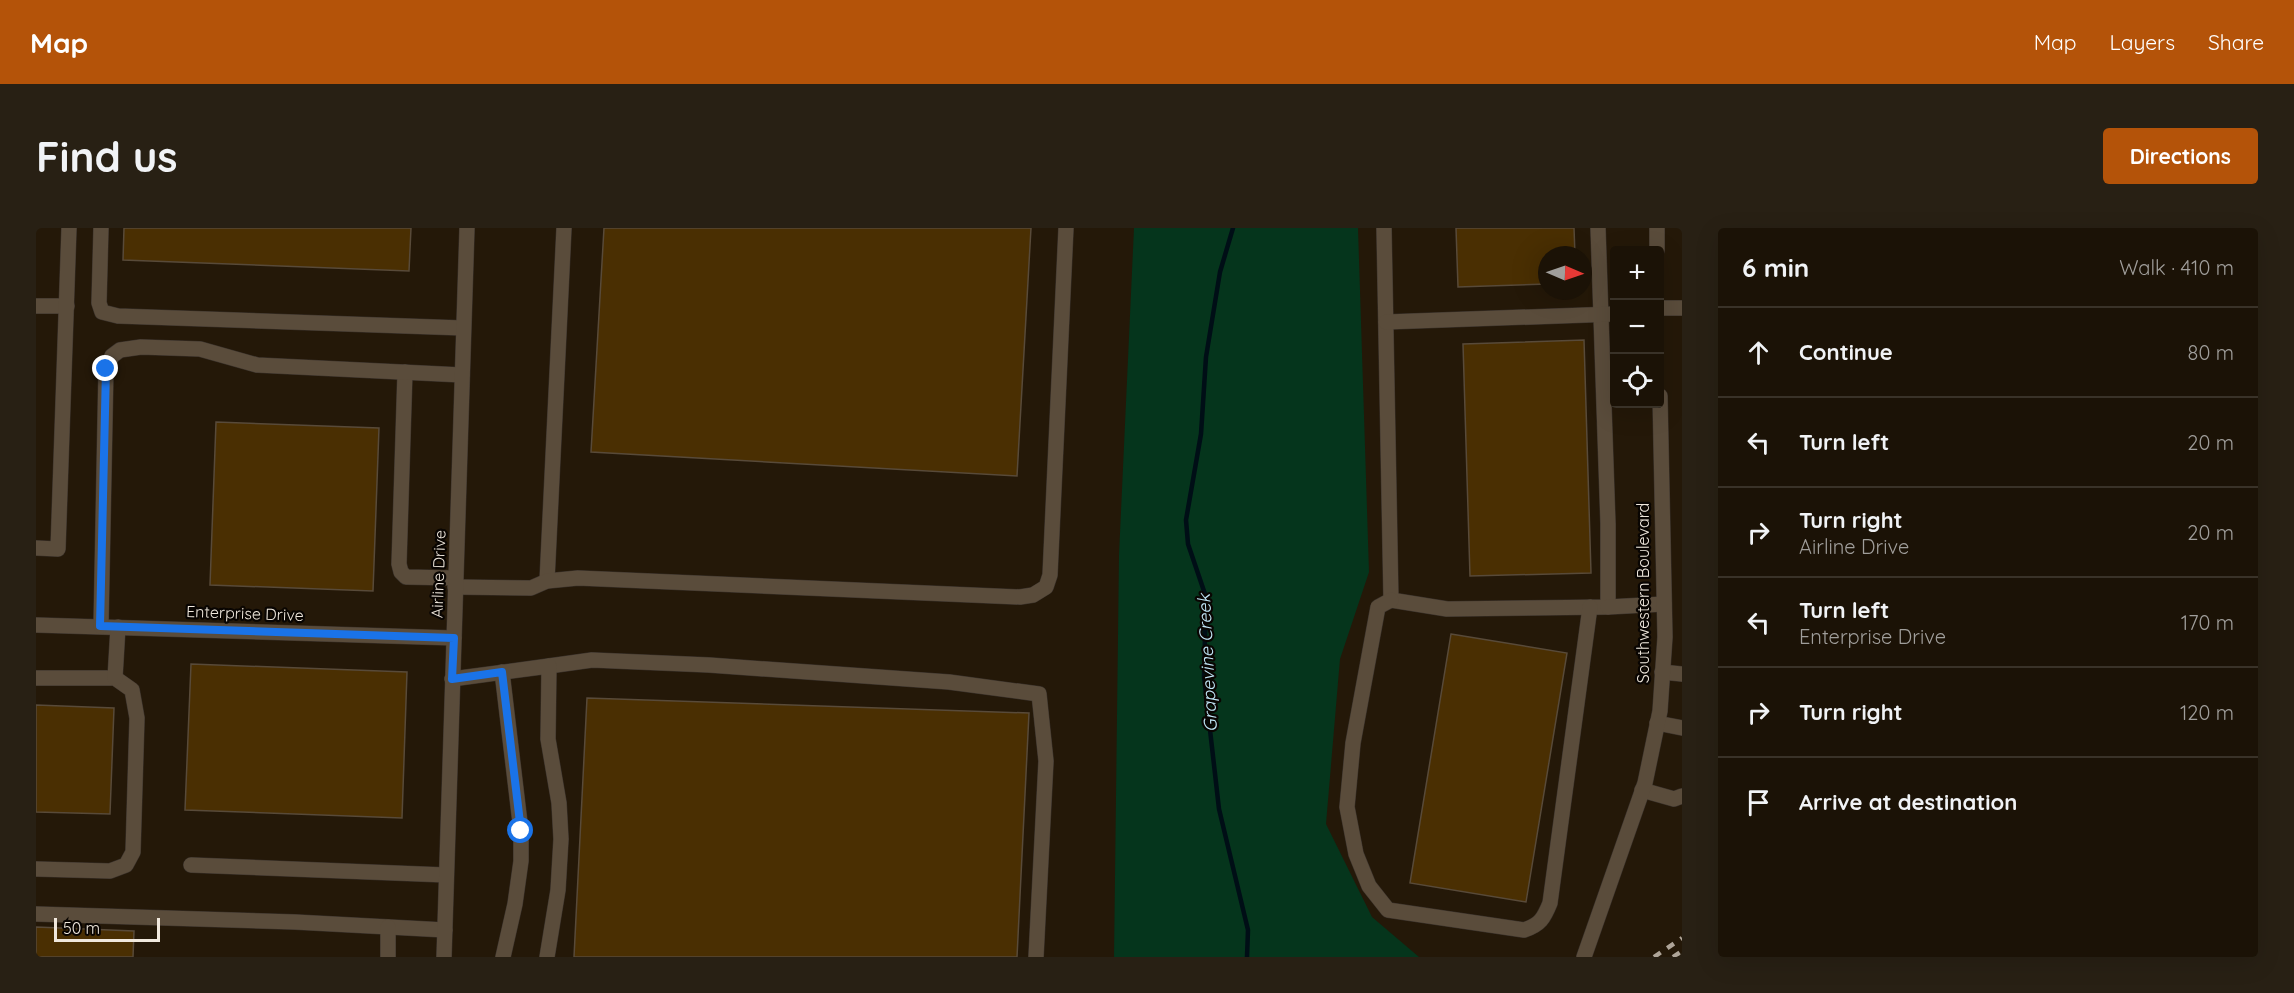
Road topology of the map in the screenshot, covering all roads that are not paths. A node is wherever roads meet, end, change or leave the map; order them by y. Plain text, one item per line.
1 (69, 228) edge
2 (101, 228) edge
3 (467, 228) edge
4 (564, 228) edge
5 (1066, 228) edge
6 (1384, 228) edge
7 (1599, 228) edge
8 (1657, 228) edge
9 (1657, 246) edge
10 (36, 306) edge
11 (67, 306) junction
12 (1664, 308) edge
13 (1682, 308) edge
14 (1608, 315) edge
15 (1386, 321) junction
16 (463, 328) junction
17 (405, 372) junction
18 (462, 375) junction
19 (1659, 408) edge
20 (36, 548) edge
21 (547, 581) junction
22 (455, 583) junction
23 (1391, 600) junction
24 (1664, 604) junction
25 (1590, 607) junction
26 (1608, 607) junction
27 (36, 625) edge
28 (100, 626) junction
29 (118, 627) junction
30 (454, 638) junction
31 (549, 666) junction
32 (502, 672) junction
33 (1662, 672) junction
34 (1682, 675) edge
35 (36, 678) edge
36 (115, 678) junction
37 (452, 679) junction
38 (1657, 723) junction
39 (1682, 728) edge
40 (1642, 790) junction
41 (1682, 796) edge
42 (191, 865) dead end
43 (36, 869) edge
44 (446, 875) junction
45 (36, 914) edge
46 (388, 927) junction
47 (445, 930) junction
48 (388, 957) edge
49 (444, 957) edge
50 (503, 957) edge
51 (547, 957) edge
52 (1036, 957) edge
53 (1584, 957) edge

1 - 11 street
2 - 16 street
3 - 16 street, Airline Drive
4 - 21 street
5 - 21 street
6 - 15 street
7 - 14 street
8 - 9 street
10 - 11 street
11 - 20 street
12 - 13 street
14 - 15 street
14 - 26 street
15 - 23 street
16 - 18 street, Airline Drive
17 - 18 street
17 - 22 street
17 - 28 street
18 - 22 street, Airline Drive
19 - 24 street, Southwestern Boulevard
21 - 22 street
22 - 30 street, Airline Drive
23 - 25 street
23 - 25 street
24 - 26 street
24 - 33 street, Southwestern Boulevard
25 - 26 street
27 - 28 street, Enterprise Drive
28 - 29 street, Enterprise Drive
29 - 30 street, Enterprise Drive
29 - 36 street
30 - 37 street, Airline Drive
31 - 32 street
31 - 51 street
31 - 52 street
32 - 37 street
32 - 50 street
33 - 34 street
33 - 38 street, Southwestern Boulevard
35 - 36 street
36 - 43 street
37 - 44 street, Airline Drive
38 - 39 street
38 - 40 street, Southwestern Boulevard
40 - 41 street
40 - 53 street, Southwestern Boulevard
42 - 44 street
44 - 47 street, Airline Drive
45 - 46 street
46 - 47 street
46 - 48 street
47 - 49 street, Airline Drive

